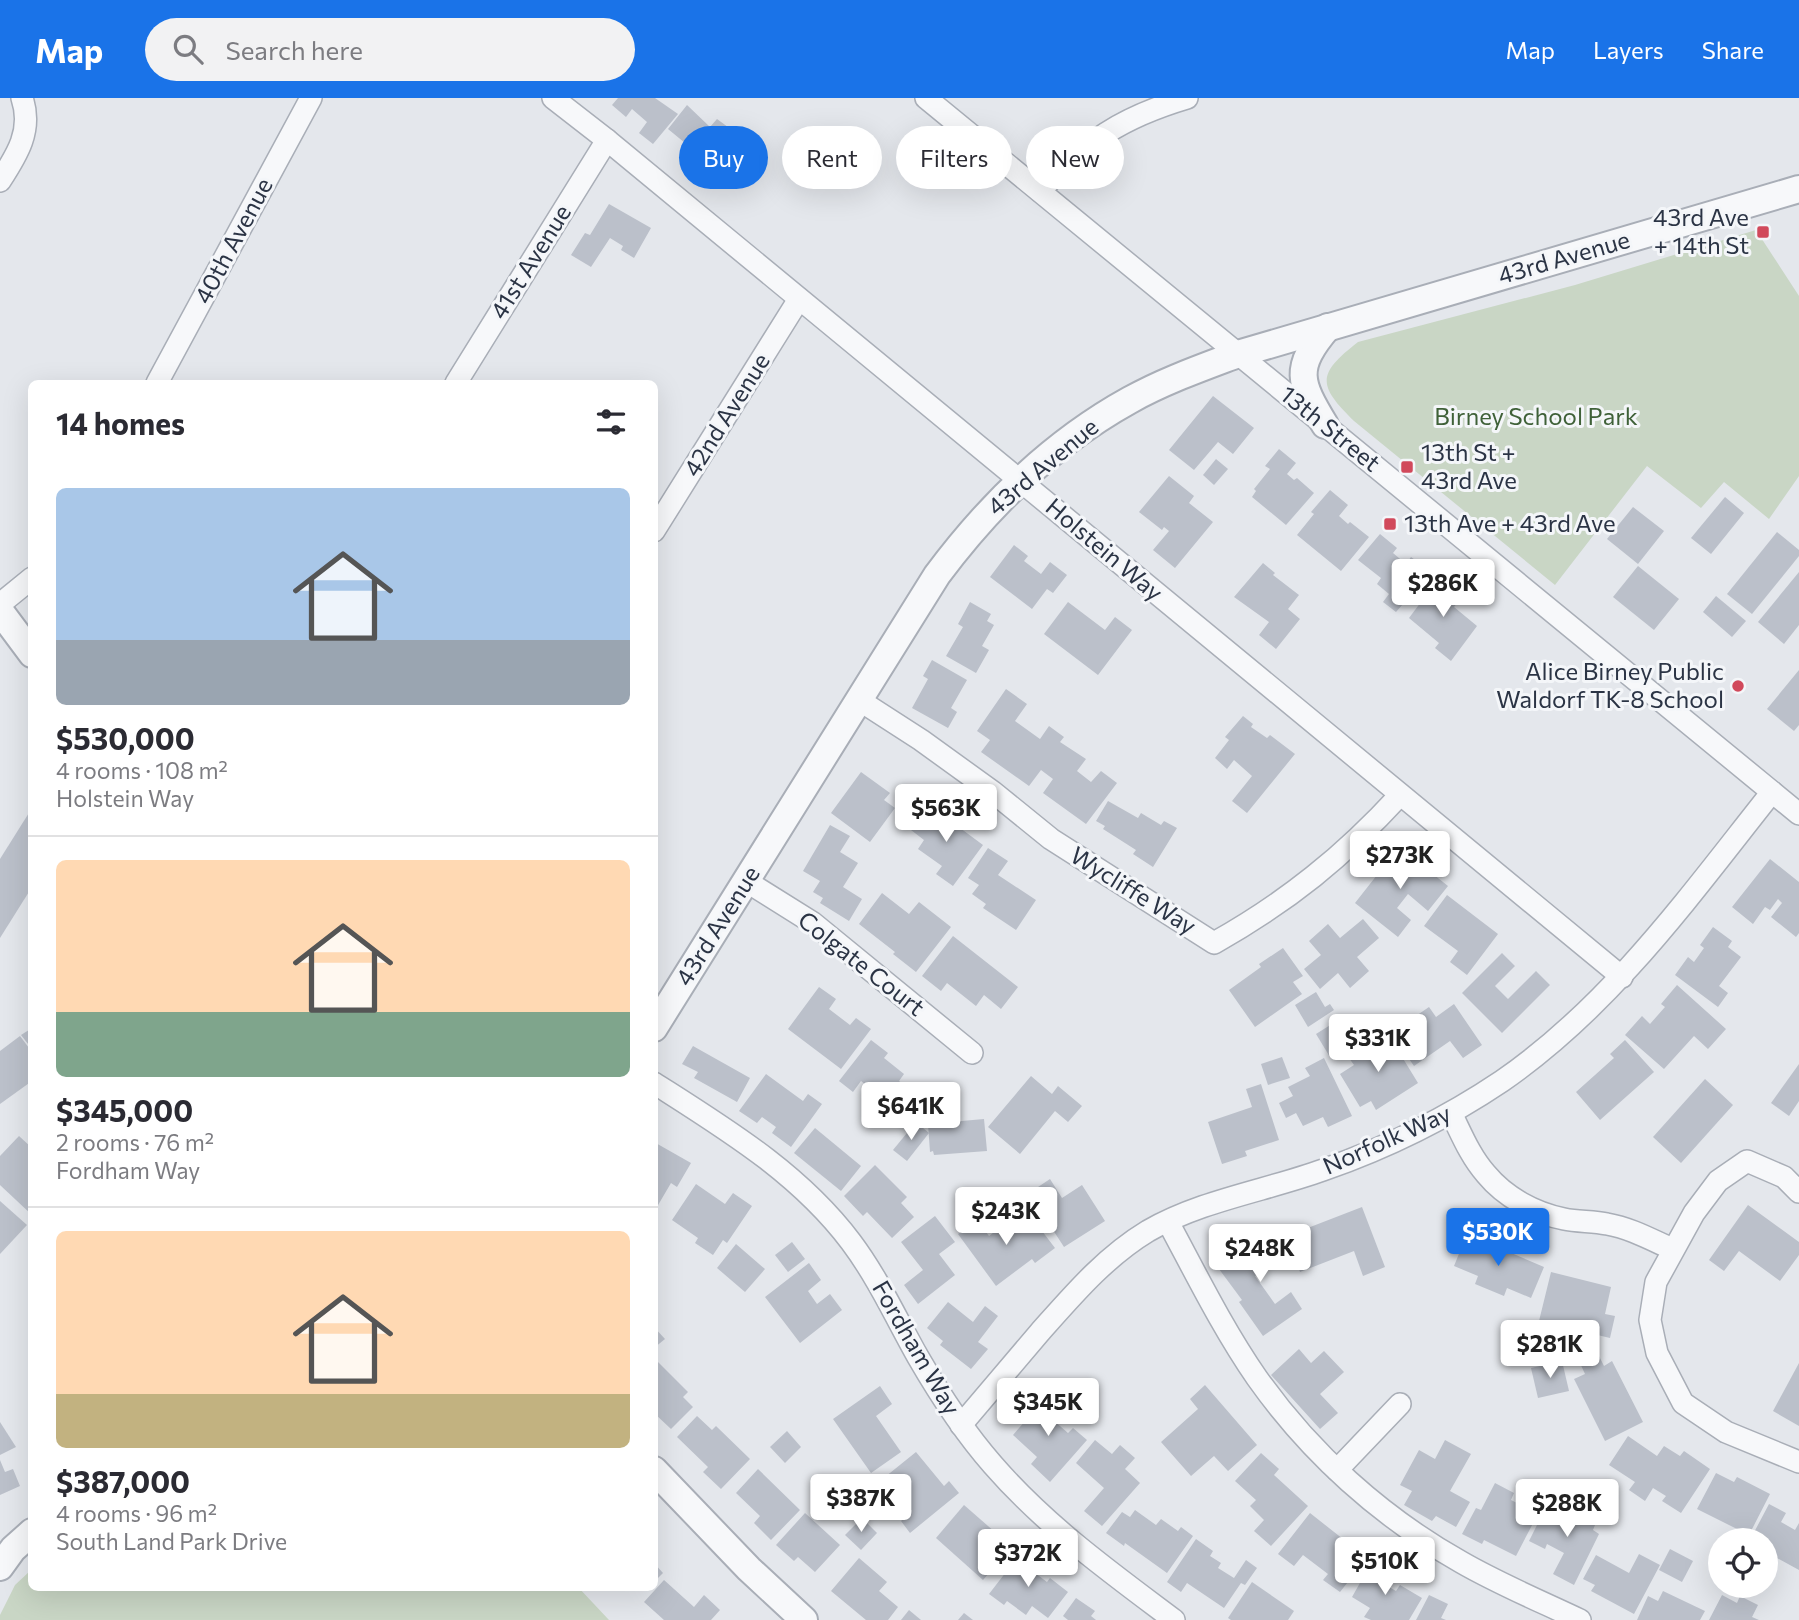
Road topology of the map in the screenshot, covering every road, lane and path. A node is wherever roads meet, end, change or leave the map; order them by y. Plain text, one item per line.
1 (22, 98) edge
2 (311, 98) edge
3 (553, 98) edge
4 (926, 98) edge
5 (1187, 98) edge
6 (607, 140) junction
7 (0, 181) edge
8 (1799, 189) edge
9 (1040, 191) junction
10 (799, 299) junction
11 (1328, 327) junction
12 (1238, 354) junction
13 (159, 380) edge
14 (458, 380) edge
15 (1325, 425) junction
16 (1020, 480) junction
17 (658, 525) edge
18 (28, 581) edge
19 (0, 604) edge
20 (0, 611) edge
21 (28, 649) edge
22 (859, 700) junction
23 (1772, 792) junction
24 (1400, 794) junction
25 (1799, 814) edge
26 (746, 881) junction
27 (1622, 977) junction
28 (658, 1022) edge
29 (972, 1053) dead end
30 (658, 1086) edge
31 (1451, 1112) junction
32 (1799, 1192) edge
33 (1168, 1222) junction
34 (1672, 1249) junction
35 (1399, 1404) dead end
36 (961, 1425) junction
37 (1799, 1462) edge
38 (1337, 1470) junction
39 (658, 1474) edge
40 (28, 1536) edge
41 (0, 1567) edge
42 (804, 1620) edge
43 (1174, 1620) edge
44 (1580, 1620) edge

1 - 7 street
2 - 13 street, 40th Avenue
3 - 6 street, Holstein Way
4 - 9 street, 13th Street
5 - 9 street
6 - 10 street, Holstein Way
6 - 14 street, 41st Avenue
8 - 11 street, 43rd Avenue
9 - 12 street, 13th Street
10 - 16 street, Holstein Way
10 - 17 street, 42nd Avenue
11 - 12 street, 43rd Avenue
11 - 15 street
12 - 15 street, 13th Street
12 - 16 street, 43rd Avenue
15 - 23 street, 13th Street
16 - 22 street, 43rd Avenue
16 - 24 street, Holstein Way
18 - 19 street
20 - 21 street
22 - 24 street, Wycliffe Way
22 - 26 street, 43rd Avenue
23 - 25 street, 13th Street
23 - 27 street, Norfolk Way
24 - 27 street, Holstein Way
26 - 28 street, 43rd Avenue
26 - 29 street, Colgate Court
27 - 31 street, Norfolk Way
30 - 36 street, Fordham Way
31 - 33 street, Norfolk Way
31 - 34 street
32 - 34 street
33 - 36 street, Norfolk Way
33 - 38 street
34 - 37 street
35 - 38 street
36 - 43 street, Fordham Way
38 - 44 street
39 - 42 street
40 - 41 street

